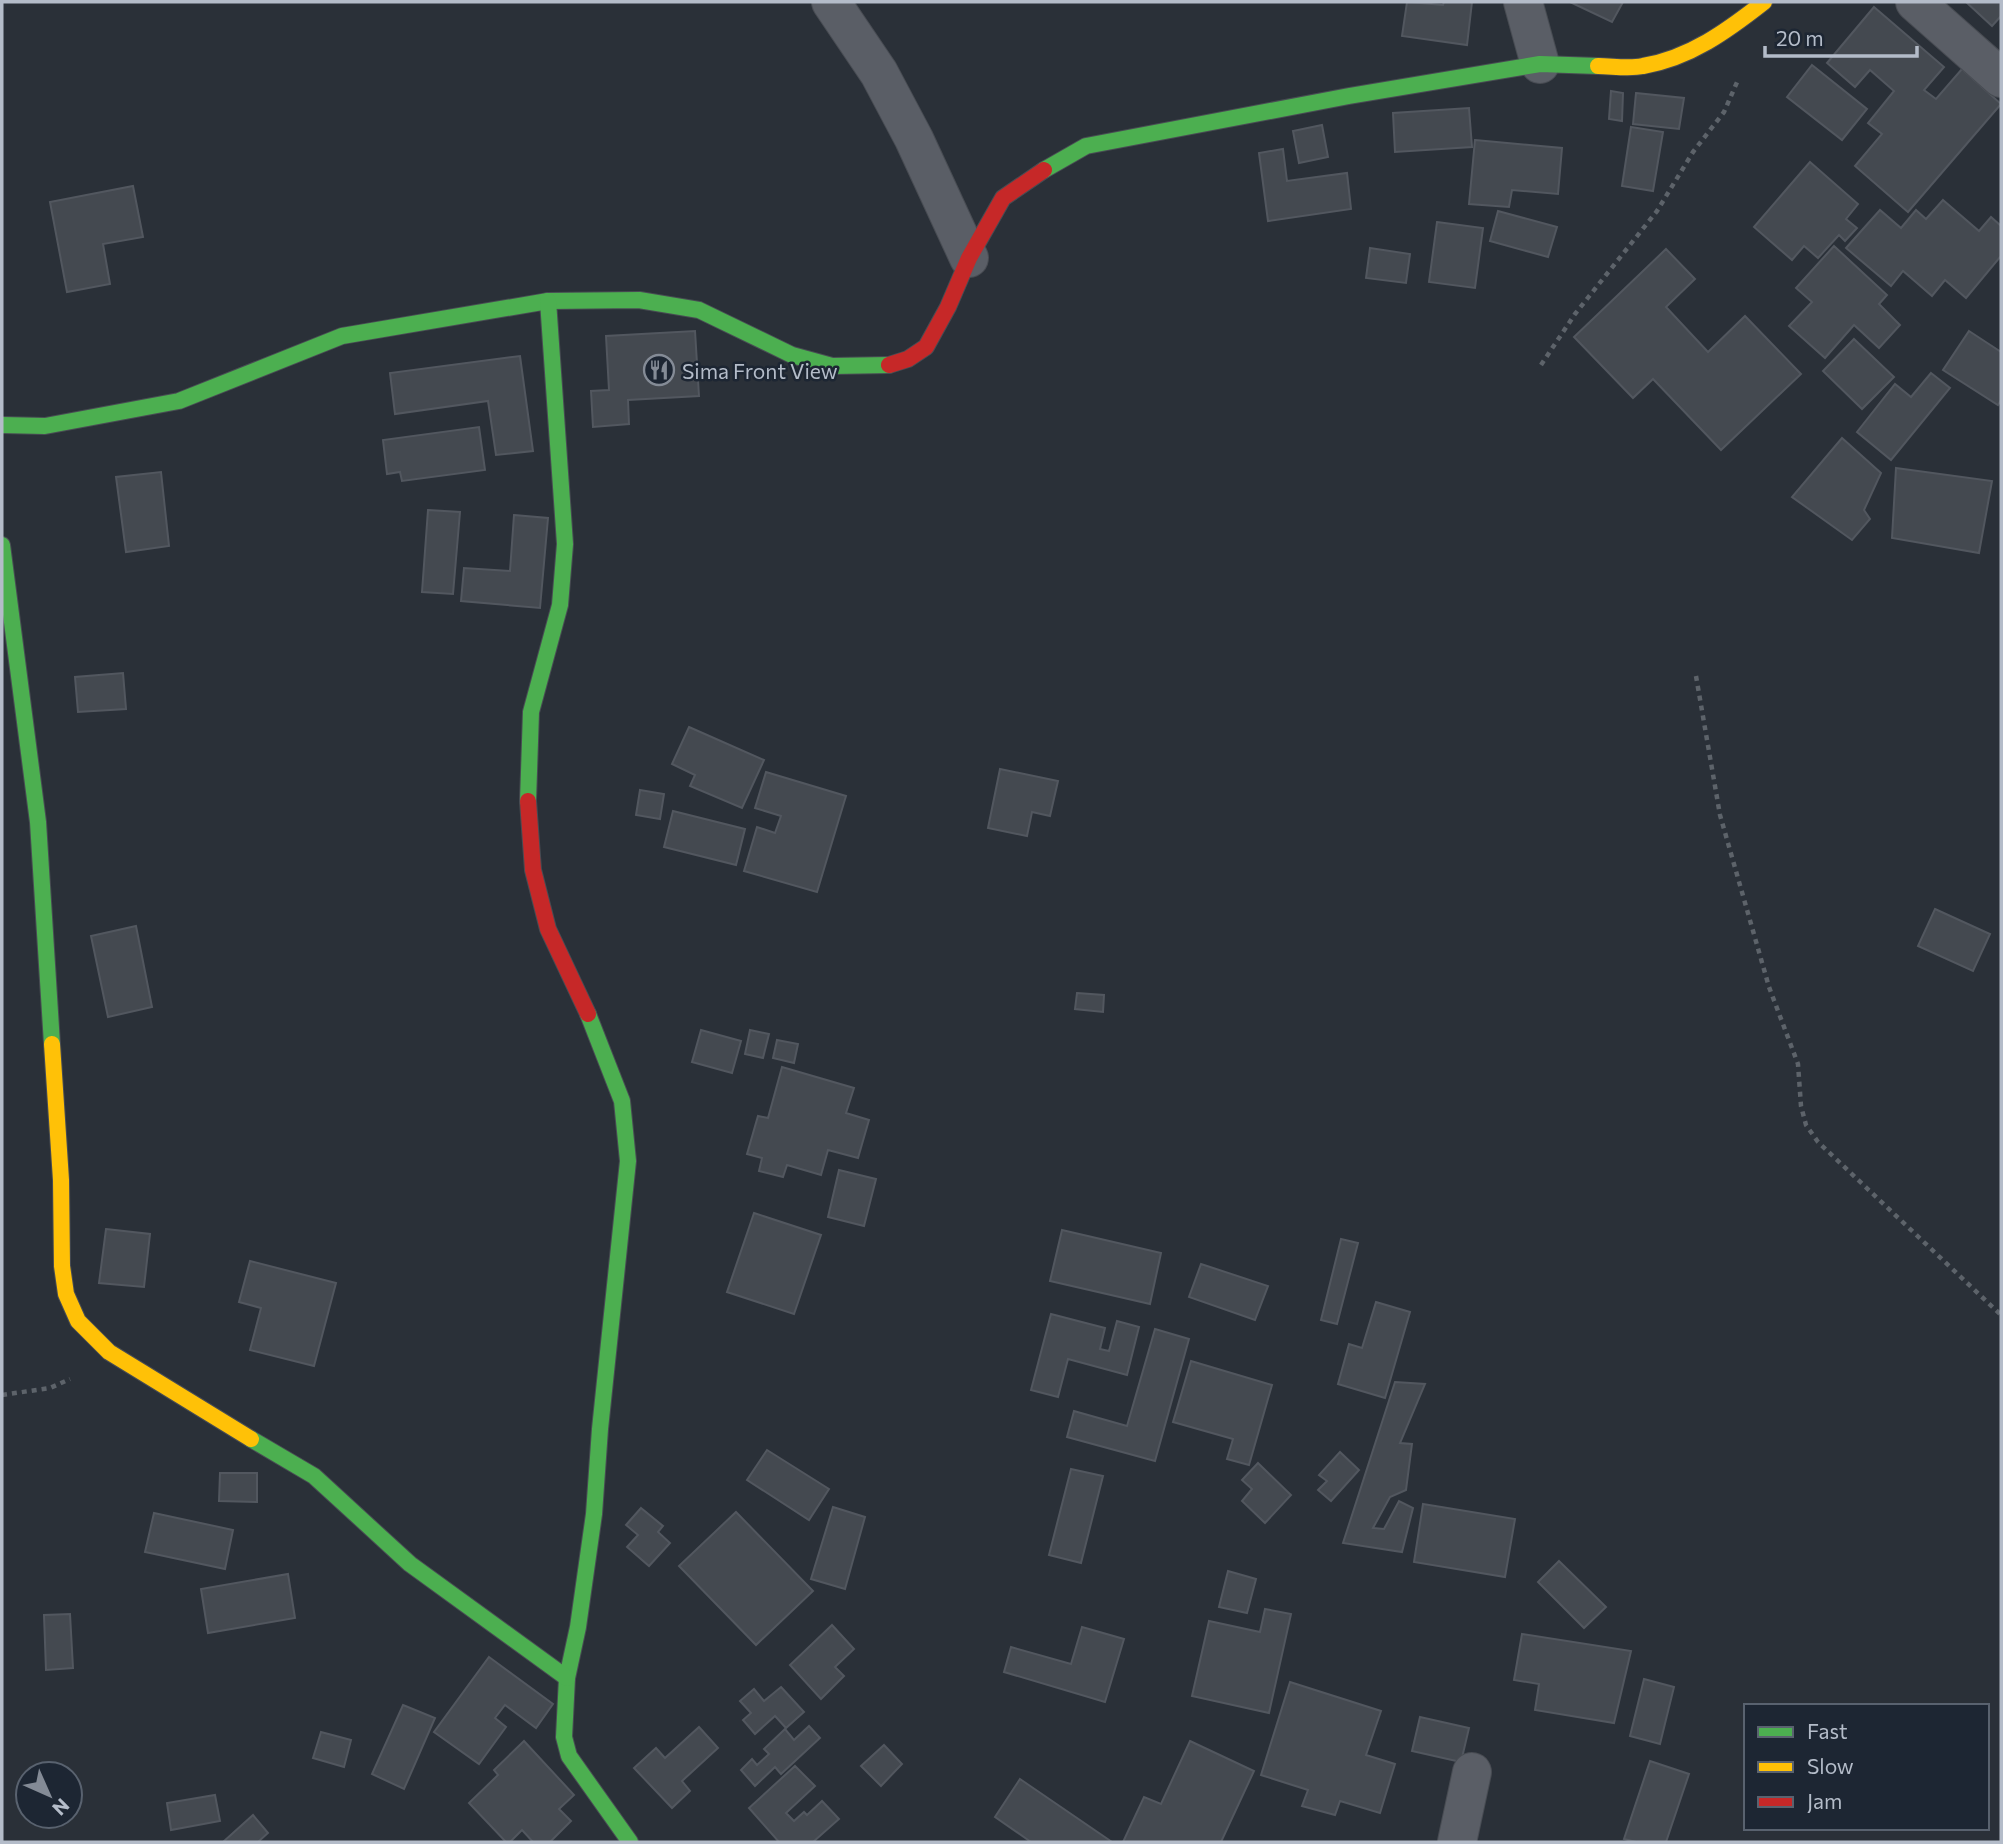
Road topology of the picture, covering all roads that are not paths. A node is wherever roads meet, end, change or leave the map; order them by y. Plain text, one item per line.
1 (831, 2) edge
2 (1523, 2) edge
3 (1764, 2) edge
4 (1915, 2) edge
5 (1540, 64) junction
6 (2001, 78) edge
7 (969, 258) junction
8 (548, 301) junction
9 (2, 425) edge
10 (2, 545) edge
11 (567, 1678) junction
12 (1472, 1772) dead end
13 (630, 1842) edge
14 (1457, 1842) edge

1 - 7 street
2 - 5 street
3 - 5 street
4 - 6 street
5 - 7 street
7 - 8 street
8 - 9 street
8 - 11 street
10 - 11 street
11 - 13 street
12 - 14 street

